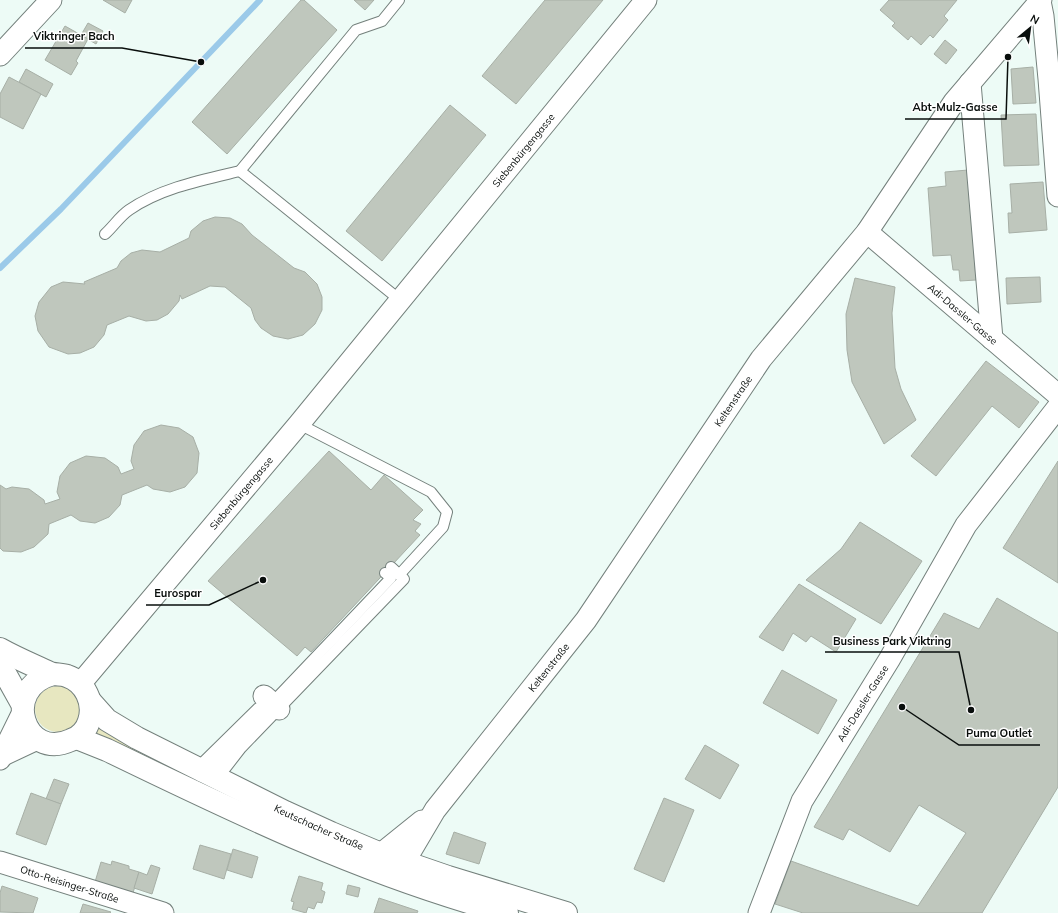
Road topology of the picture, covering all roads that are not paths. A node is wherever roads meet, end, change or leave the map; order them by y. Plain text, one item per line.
1 (399, 0) edge
2 (646, 0) edge
3 (1040, 0) edge
4 (48, 1) edge
5 (0, 55) edge
6 (970, 83) junction
7 (240, 171) junction
8 (1058, 196) edge
9 (868, 232) junction
10 (105, 234) dead end
11 (400, 300) junction
12 (992, 339) junction
13 (1058, 395) edge
14 (1058, 407) edge
15 (299, 424) junction
16 (400, 575) junction
17 (0, 650) edge
18 (0, 669) edge
19 (53, 674) junction
20 (85, 692) junction
21 (269, 705) junction
22 (21, 709) junction
23 (76, 738) junction
24 (37, 740) junction
25 (0, 757) edge
26 (210, 775) junction
27 (435, 810) junction
28 (382, 854) junction
29 (0, 862) edge
30 (399, 870) junction
31 (163, 913) edge
32 (507, 913) edge
33 (566, 913) edge
34 (759, 913) edge

1 - 7 lane
2 - 11 street, Siebenbürgengasse
3 - 6 street, Keltenstraße
3 - 8 street
4 - 5 street
6 - 9 street, Keltenstraße
6 - 12 street
7 - 10 lane
7 - 11 lane
9 - 12 street, Adi-Dassler-Gasse
9 - 27 street, Keltenstraße
11 - 15 street, Siebenbürgengasse
12 - 13 street, Adi-Dassler-Gasse
14 - 34 street, Adi-Dassler-Gasse
15 - 16 lane
15 - 20 street, Siebenbürgengasse
16 - 21 lane
16 - 21 lane
17 - 19 main road, Keutschacher Straße
18 - 22 main road
19 - 20 main road, Keutschacher Straße
19 - 22 main road
20 - 23 main road
20 - 26 main road, Keutschacher Straße
21 - 26 street
22 - 24 main road
22 - 25 street
23 - 24 main road
23 - 30 main road, Keutschacher Straße
24 - 25 street
26 - 28 main road, Keutschacher Straße
27 - 28 street, Keltenstraße
27 - 30 street, Keltenstraße
28 - 30 main road, Keutschacher Straße
29 - 31 street, Otto-Reisinger-Straße
30 - 32 main road, Keutschacher Straße
30 - 33 main road, Keutschacher Straße

